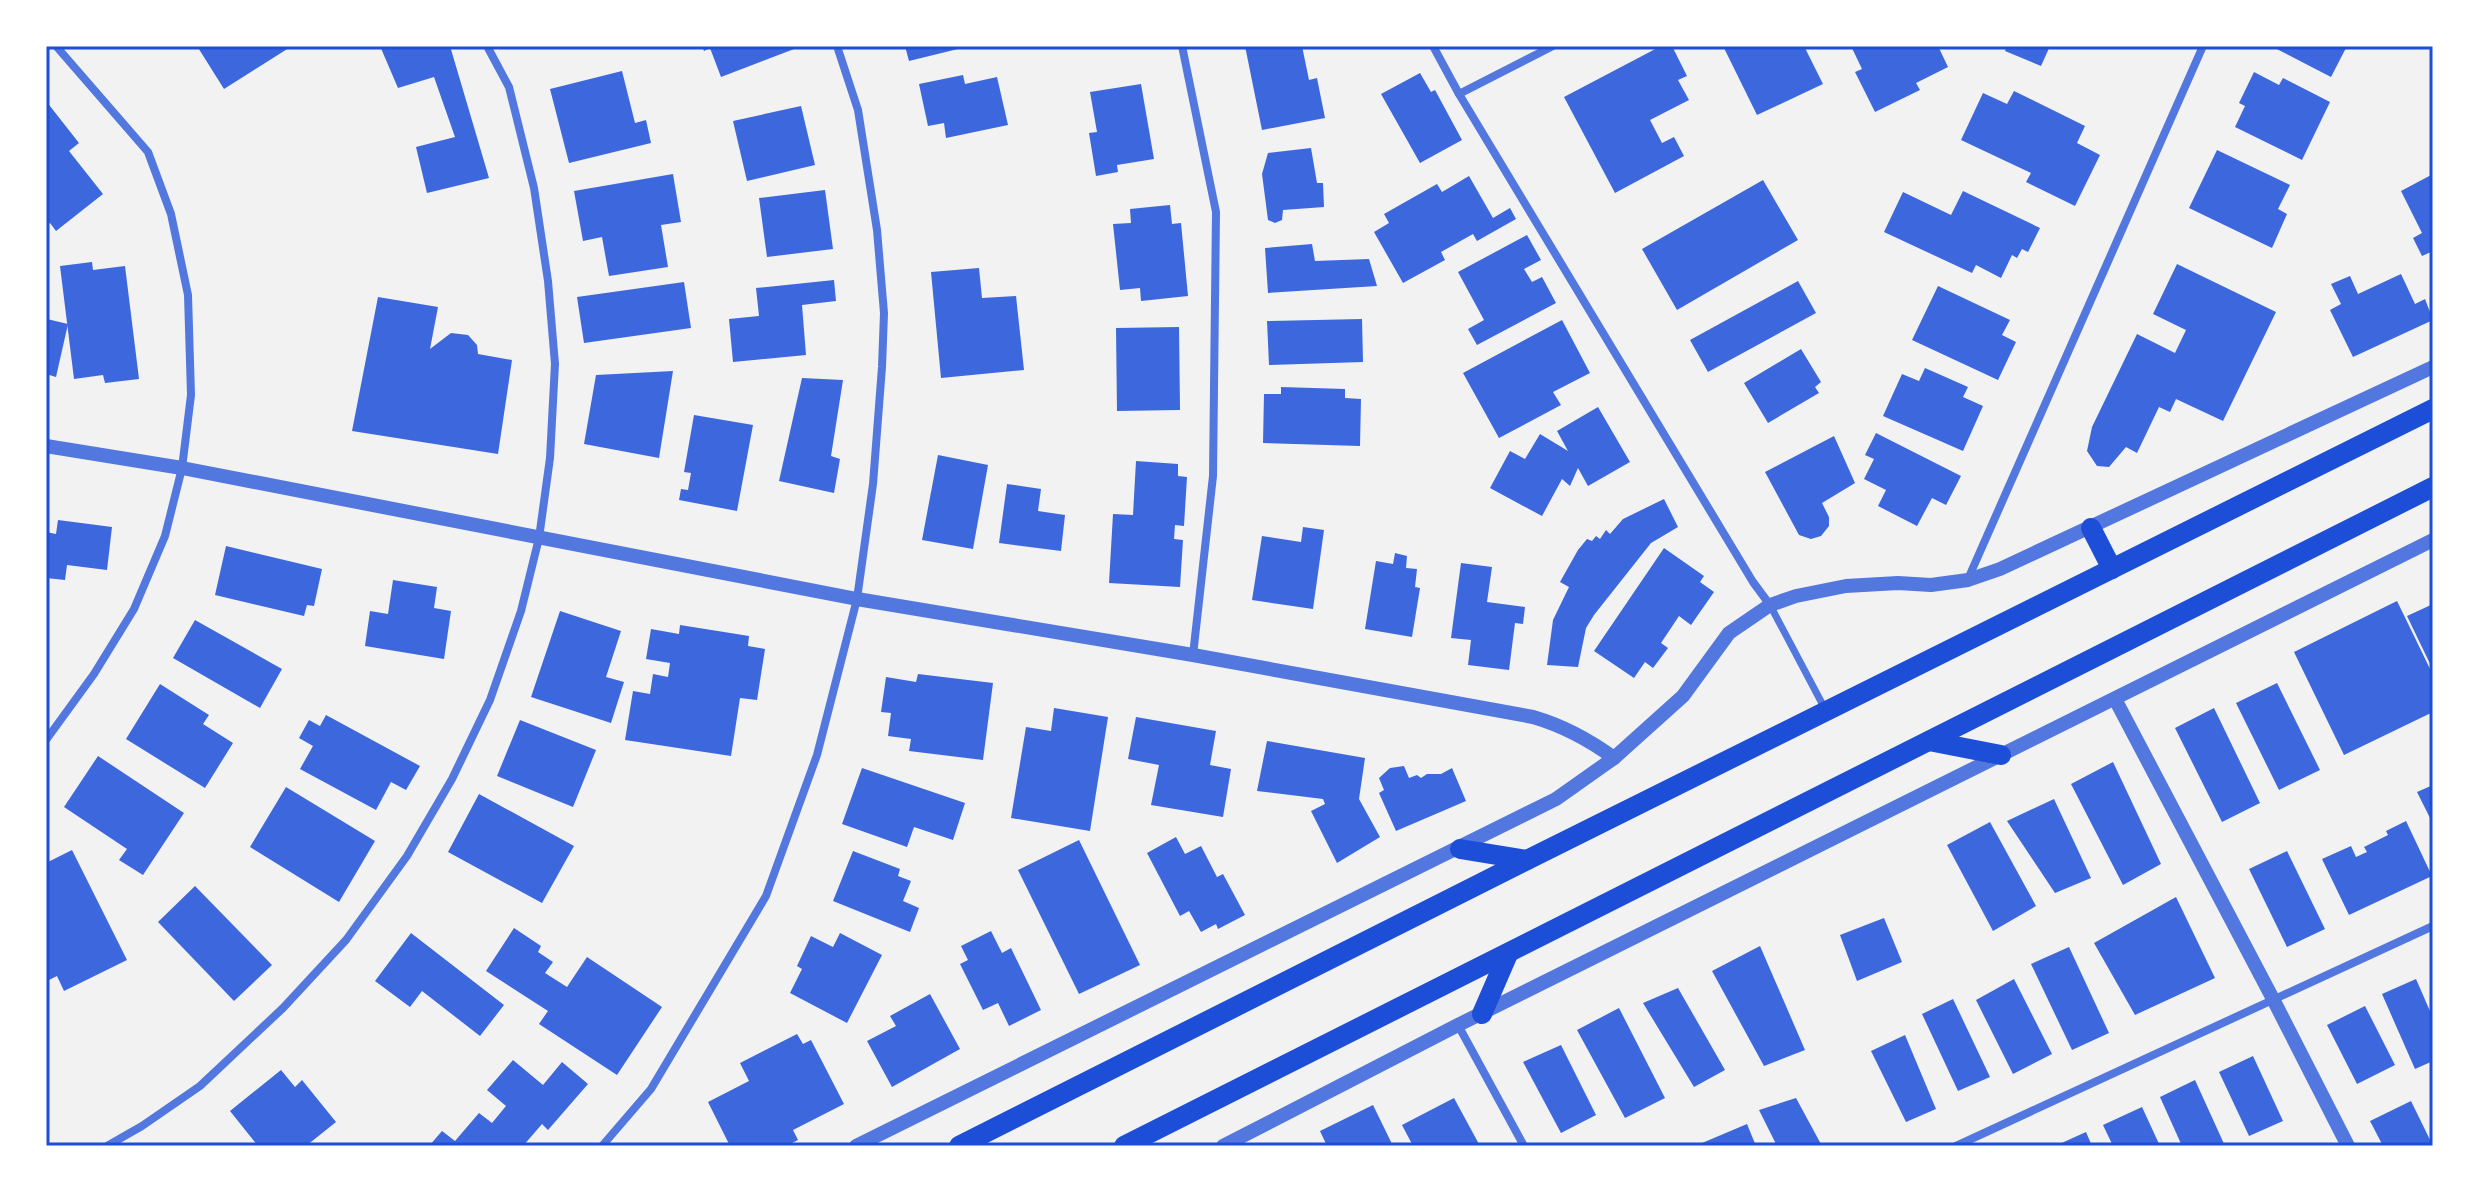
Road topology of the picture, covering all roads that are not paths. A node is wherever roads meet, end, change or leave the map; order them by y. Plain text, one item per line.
1 (56, 46) edge
2 (487, 46) edge
3 (837, 46) edge
4 (1182, 46) edge
5 (1433, 46) edge
6 (1553, 46) edge
7 (2203, 46) edge
8 (1459, 94) junction
9 (2433, 367) edge
10 (2433, 409) edge
11 (46, 446) edge
12 (182, 468) junction
13 (2433, 487) edge
14 (2091, 528) junction
15 (539, 538) junction
16 (2433, 540) edge
17 (2112, 569) junction
18 (1968, 580) junction
19 (857, 599) junction
20 (1770, 605) junction
21 (1193, 655) junction
22 (2115, 699) junction
23 (1827, 711) junction
24 (46, 740) edge
25 (1929, 741) junction
26 (2001, 755) junction
27 (1614, 758) junction
28 (1460, 849) junction
29 (1527, 860) junction
30 (2433, 926) edge
31 (1508, 954) junction
32 (2273, 999) junction
33 (1482, 1014) junction
34 (1458, 1025) junction
35 (1130, 1144) edge
36 (107, 1146) edge
37 (602, 1146) edge
38 (856, 1146) edge
39 (959, 1146) edge
40 (1223, 1146) edge
41 (1524, 1146) edge
42 (1956, 1146) edge
43 (2348, 1146) edge

1 - 12 street
2 - 15 street
3 - 19 street
4 - 21 street
5 - 8 street
6 - 8 street
7 - 18 street
8 - 20 street
9 - 14 street
10 - 17 main road
11 - 12 street
12 - 15 street
12 - 24 street
13 - 25 main road
14 - 17 main road
14 - 18 street
15 - 19 street
15 - 36 street
16 - 22 street
17 - 23 main road
18 - 20 street
19 - 21 street
19 - 37 street
20 - 23 street
20 - 27 street
21 - 27 street
22 - 26 street
22 - 32 street
23 - 29 main road
25 - 26 main road
25 - 31 main road
26 - 33 street
27 - 28 street
28 - 29 main road
28 - 38 street
29 - 39 main road
30 - 32 street
31 - 33 main road
31 - 35 main road
32 - 42 street
32 - 43 street
33 - 34 street
34 - 40 street
34 - 41 street

